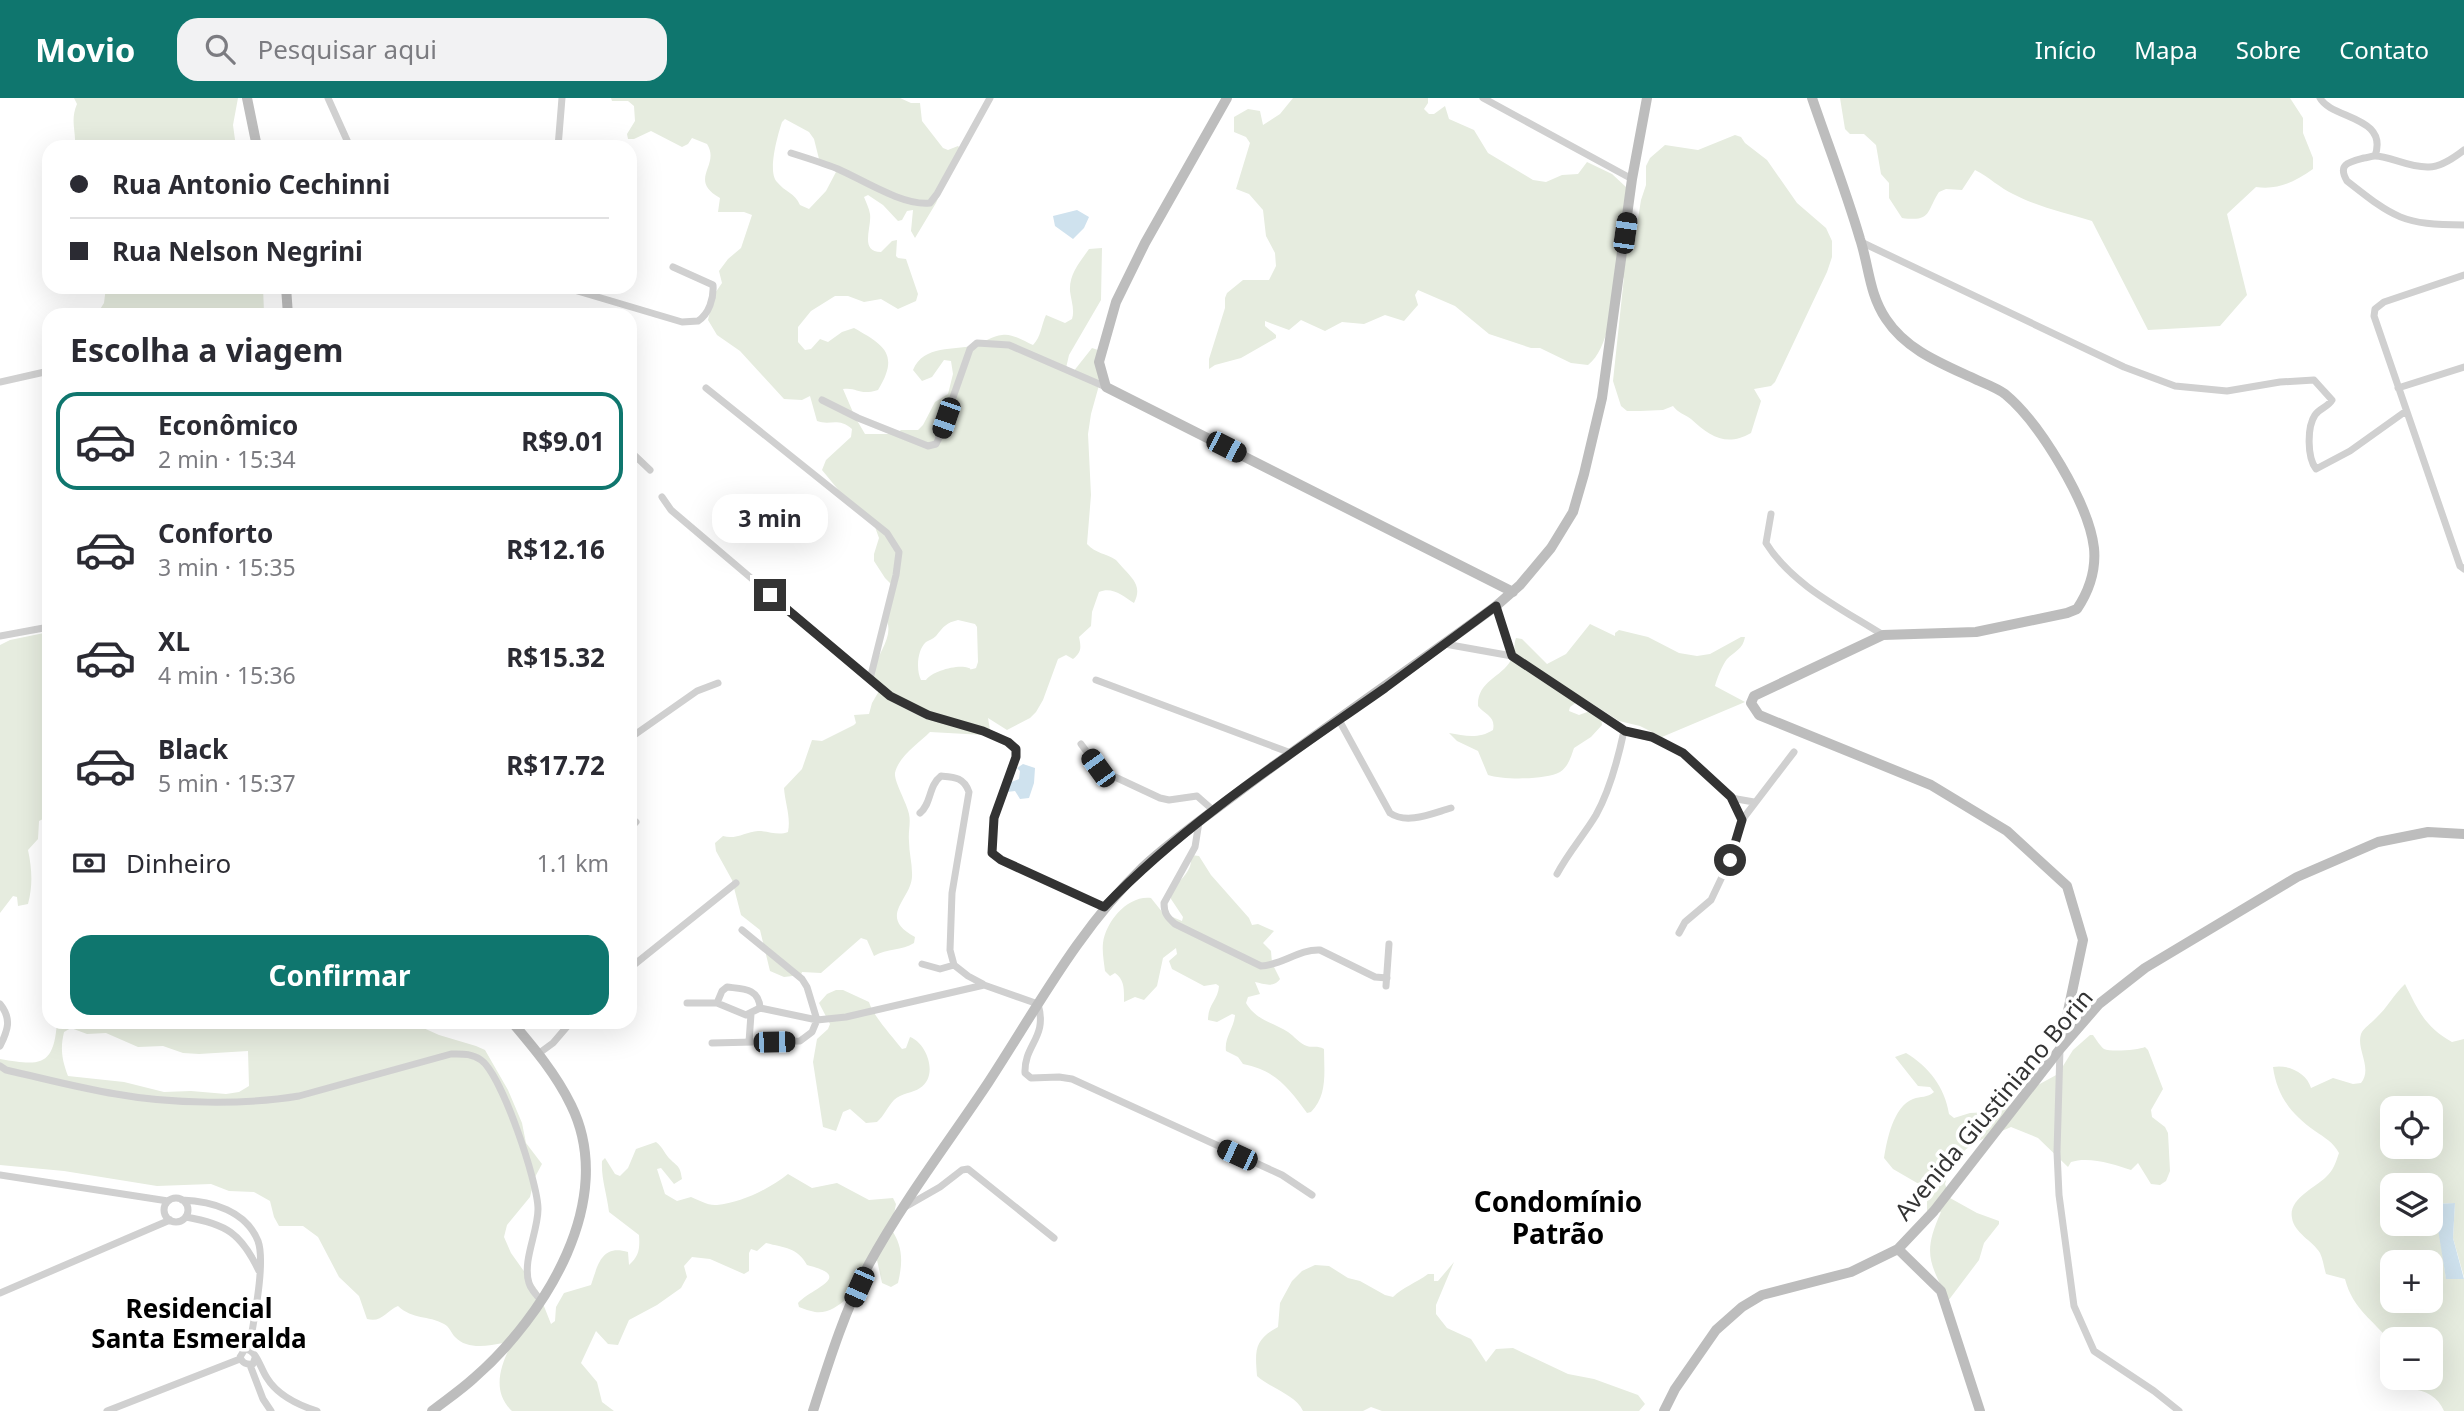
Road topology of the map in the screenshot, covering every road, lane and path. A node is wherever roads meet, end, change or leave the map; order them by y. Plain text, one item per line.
1 (247, 98) edge
2 (328, 98) edge
3 (562, 98) edge
4 (990, 98) edge
5 (1227, 98) edge
6 (1483, 98) edge
7 (1647, 98) edge
8 (1812, 98) edge
9 (2320, 98) edge
10 (256, 140) edge
11 (347, 140) edge
12 (559, 140) edge
13 (2464, 149) edge
14 (791, 153) dead end
15 (2375, 156) junction
16 (1632, 179) junction
17 (2464, 225) edge
18 (1861, 242) junction
19 (673, 267) dead end
20 (2464, 275) edge
21 (588, 294) edge
22 (635, 308) edge
23 (637, 309) edge
24 (2464, 367) edge
25 (42, 373) edge
26 (0, 382) edge
27 (1106, 387) junction
28 (706, 388) dead end
29 (2398, 388) junction
30 (822, 400) dead end
31 (2406, 411) junction
32 (637, 458) edge
33 (650, 470) dead end
34 (662, 497) dead end
35 (1771, 514) dead end
36 (2462, 568) edge
37 (1513, 592) junction
38 (1496, 606) junction
39 (42, 628) edge
40 (0, 635) edge
41 (1883, 635) junction
42 (1445, 644) junction
43 (1512, 656) junction
44 (870, 679) junction
45 (1096, 680) dead end
46 (719, 683) dead end
47 (1339, 720) junction
48 (1625, 731) junction
49 (637, 733) edge
50 (1081, 744) dead end
51 (1291, 752) junction
52 (1794, 752) dead end
53 (1731, 797) junction
54 (1754, 802) junction
55 (1451, 808) dead end
56 (1214, 811) junction
57 (920, 813) dead end
58 (1742, 820) junction
59 (1199, 822) junction
60 (2464, 834) edge
61 (1557, 874) dead end
62 (736, 883) dead end
63 (1104, 907) junction
64 (742, 930) dead end
65 (1679, 933) dead end
66 (1389, 944) dead end
67 (637, 962) edge
68 (922, 964) dead end
69 (954, 965) junction
70 (984, 985) junction
71 (687, 1003) dead end
72 (717, 1003) junction
73 (0, 1004) edge
74 (1038, 1004) junction
75 (760, 1008) junction
76 (751, 1014) junction
77 (817, 1020) junction
78 (518, 1029) edge
79 (565, 1029) edge
80 (749, 1042) junction
81 (712, 1043) dead end
82 (0, 1046) edge
83 (2060, 1049) junction
84 (538, 1054) junction
85 (0, 1066) edge
86 (0, 1175) edge
87 (1312, 1195) dead end
88 (182, 1200) junction
89 (168, 1201) junction
90 (902, 1208) junction
91 (186, 1217) junction
92 (170, 1220) junction
93 (1054, 1238) dead end
94 (1898, 1249) junction
95 (259, 1271) junction
96 (0, 1293) edge
97 (541, 1301) junction
98 (249, 1349) junction
99 (240, 1359) junction
100 (253, 1361) junction
101 (314, 1410) edge
102 (107, 1411) edge
103 (271, 1411) edge
104 (432, 1411) edge
105 (813, 1411) edge
106 (1664, 1411) edge
107 (1980, 1411) edge
108 (2179, 1411) edge

1 - 10 street
2 - 11 street
3 - 12 street
4 - 14 street
5 - 27 street
6 - 16 street
7 - 16 street
8 - 18 street
9 - 15 street
13 - 15 street
15 - 17 street
16 - 37 street
18 - 31 street
18 - 41 street
19 - 23 street
20 - 29 street
21 - 22 street
24 - 29 street
25 - 26 street
27 - 30 street
27 - 37 street
28 - 44 street
29 - 31 street
31 - 36 street
32 - 33 street
34 - 44 street
35 - 41 street
37 - 38 street
38 - 42 street
38 - 43 street
39 - 40 street
41 - 83 street
42 - 43 street
42 - 47 street
43 - 48 street
44 - 63 street
45 - 51 street
46 - 49 street
47 - 51 street
47 - 55 street
48 - 53 street
48 - 61 street
50 - 56 street
51 - 56 street
52 - 54 street
53 - 54 street
53 - 58 street
54 - 58 street
56 - 59 street
57 - 69 street
58 - 65 street
59 - 63 street
59 - 66 street
60 - 83 street, Avenida Giustiniano Borin
62 - 67 street
63 - 74 street
64 - 77 street
68 - 69 street
69 - 70 street
70 - 74 street
70 - 77 street
71 - 72 street
72 - 75 street
72 - 76 street
73 - 82 street
74 - 87 street
74 - 90 street
75 - 76 street
75 - 77 street
76 - 80 street
77 - 80 street
78 - 84 street
79 - 84 street
80 - 81 street
83 - 94 street, Avenida Giustiniano Borin
83 - 108 street
84 - 97 street
85 - 97 street
86 - 89 street
88 - 89 street
88 - 91 street
88 - 95 street
89 - 92 street
90 - 93 street
90 - 105 street
91 - 92 street
91 - 95 street
92 - 96 street
94 - 106 street, Avenida Giustiniano Borin
94 - 107 street
95 - 98 street
97 - 104 street
98 - 99 street
98 - 100 street
99 - 100 street
99 - 102 street
100 - 101 street
100 - 103 street

